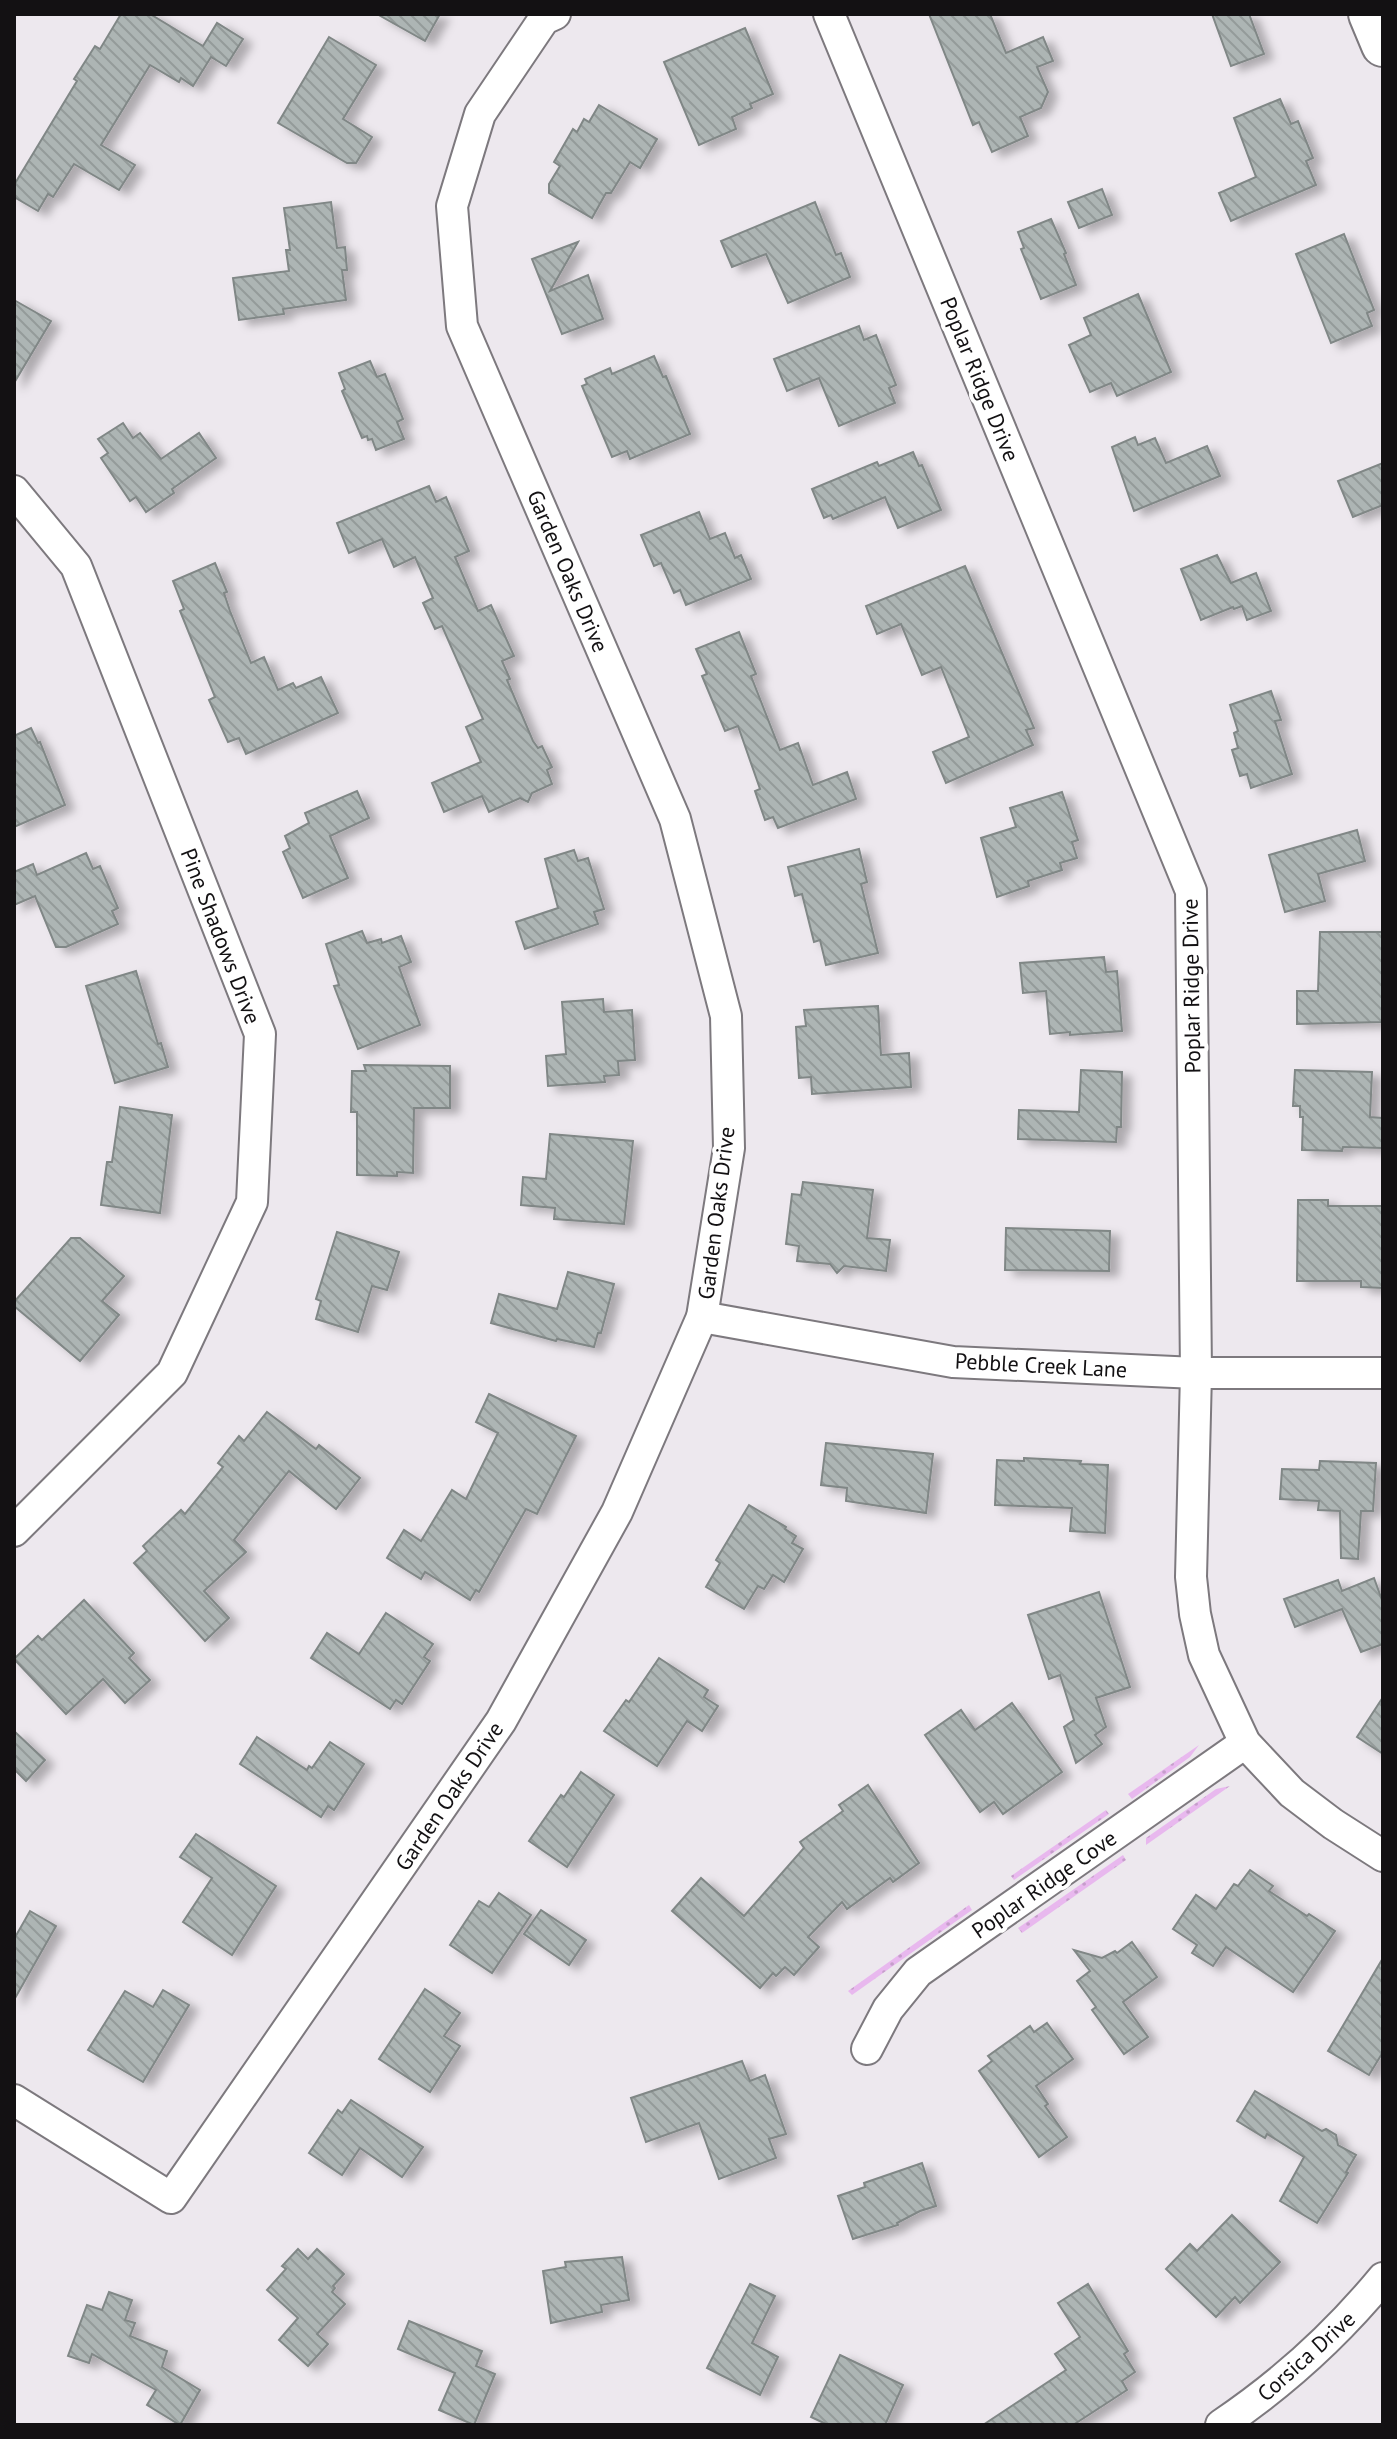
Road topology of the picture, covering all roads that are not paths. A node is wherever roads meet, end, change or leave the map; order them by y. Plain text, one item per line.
1 (555, 14) edge
2 (829, 14) edge
3 (1370, 14) edge
4 (1383, 45) edge
5 (14, 491) edge
6 (702, 1317) junction
7 (1196, 1373) junction
8 (1383, 1373) edge
9 (14, 1531) edge
10 (1245, 1743) junction
11 (1383, 1856) edge
12 (867, 2049) dead end
13 (14, 2100) edge
14 (1383, 2278) edge
15 (1221, 2425) edge

1 - 6 street, Garden Oaks Drive
2 - 7 street, Poplar Ridge Drive
3 - 4 main road
5 - 9 street, Pine Shadows Drive
6 - 7 street, Pebble Creek Lane
6 - 13 street, Garden Oaks Drive
7 - 8 street, Pebble Creek Lane
7 - 10 street, Poplar Ridge Drive
10 - 11 street, Poplar Ridge Drive
10 - 12 street, Poplar Ridge Cove
14 - 15 street, Corsica Drive

